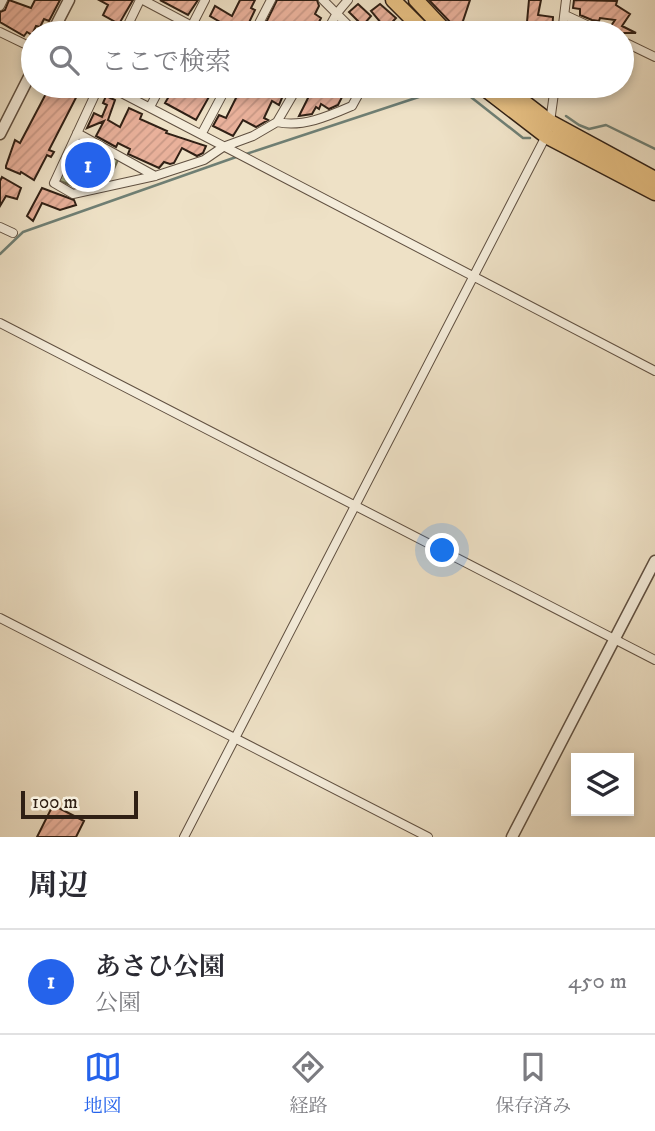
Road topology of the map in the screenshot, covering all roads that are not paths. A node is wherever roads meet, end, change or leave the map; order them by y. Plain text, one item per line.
1 (3, 0) edge
2 (69, 0) edge
3 (142, 0) edge
4 (205, 0) edge
5 (271, 0) edge
6 (323, 0) edge
7 (348, 0) edge
8 (393, 0) edge
9 (415, 0) edge
10 (566, 0) edge
11 (0, 6) edge
12 (337, 13) junction
13 (565, 15) junction
14 (58, 21) edge
15 (131, 21) edge
16 (176, 21) edge
17 (194, 21) edge
18 (260, 21) edge
19 (333, 21) edge
20 (345, 21) edge
21 (414, 21) edge
22 (435, 21) edge
23 (564, 21) edge
24 (578, 21) edge
25 (0, 32) edge
26 (21, 42) edge
27 (634, 47) edge
28 (655, 57) edge
29 (21, 93) edge
30 (93, 98) edge
31 (132, 98) edge
32 (155, 98) edge
33 (221, 98) edge
34 (291, 98) edge
35 (356, 98) edge
36 (500, 98) edge
37 (516, 98) edge
38 (553, 98) edge
39 (150, 107) junction
40 (277, 122) junction
41 (548, 129) junction
42 (77, 133) junction
43 (202, 133) junction
44 (0, 134) edge
45 (223, 147) junction
46 (155, 177) junction
47 (655, 179) edge
48 (655, 193) edge
49 (0, 227) edge
50 (13, 233) dead end
51 (473, 276) junction
52 (0, 323) edge
53 (655, 371) edge
54 (355, 506) junction
55 (655, 561) edge
56 (0, 618) edge
57 (615, 639) junction
58 (655, 660) edge
59 (234, 738) junction
60 (184, 837) edge
61 (428, 837) edge
62 (512, 837) edge

1 - 11 street
2 - 14 street
3 - 15 street
3 - 16 street
4 - 17 street
5 - 18 street
6 - 12 street
7 - 12 street
8 - 21 highway
9 - 22 highway
10 - 13 street
12 - 19 street
12 - 20 street
13 - 23 street
13 - 24 street
25 - 26 street
27 - 28 street
29 - 44 street
30 - 42 street
31 - 39 street
32 - 39 street
33 - 43 street
34 - 40 street
35 - 40 street
36 - 41 highway
37 - 41 highway
38 - 41 street
39 - 43 street
40 - 45 street
41 - 47 highway
41 - 48 highway
41 - 51 street
42 - 46 street
42 - 46 street
43 - 45 street
45 - 46 street
45 - 51 street
49 - 50 street
51 - 53 street
51 - 54 street
52 - 54 street
54 - 57 street
54 - 59 street
55 - 57 street
56 - 59 street
57 - 58 street
57 - 62 street
59 - 60 street
59 - 61 street

